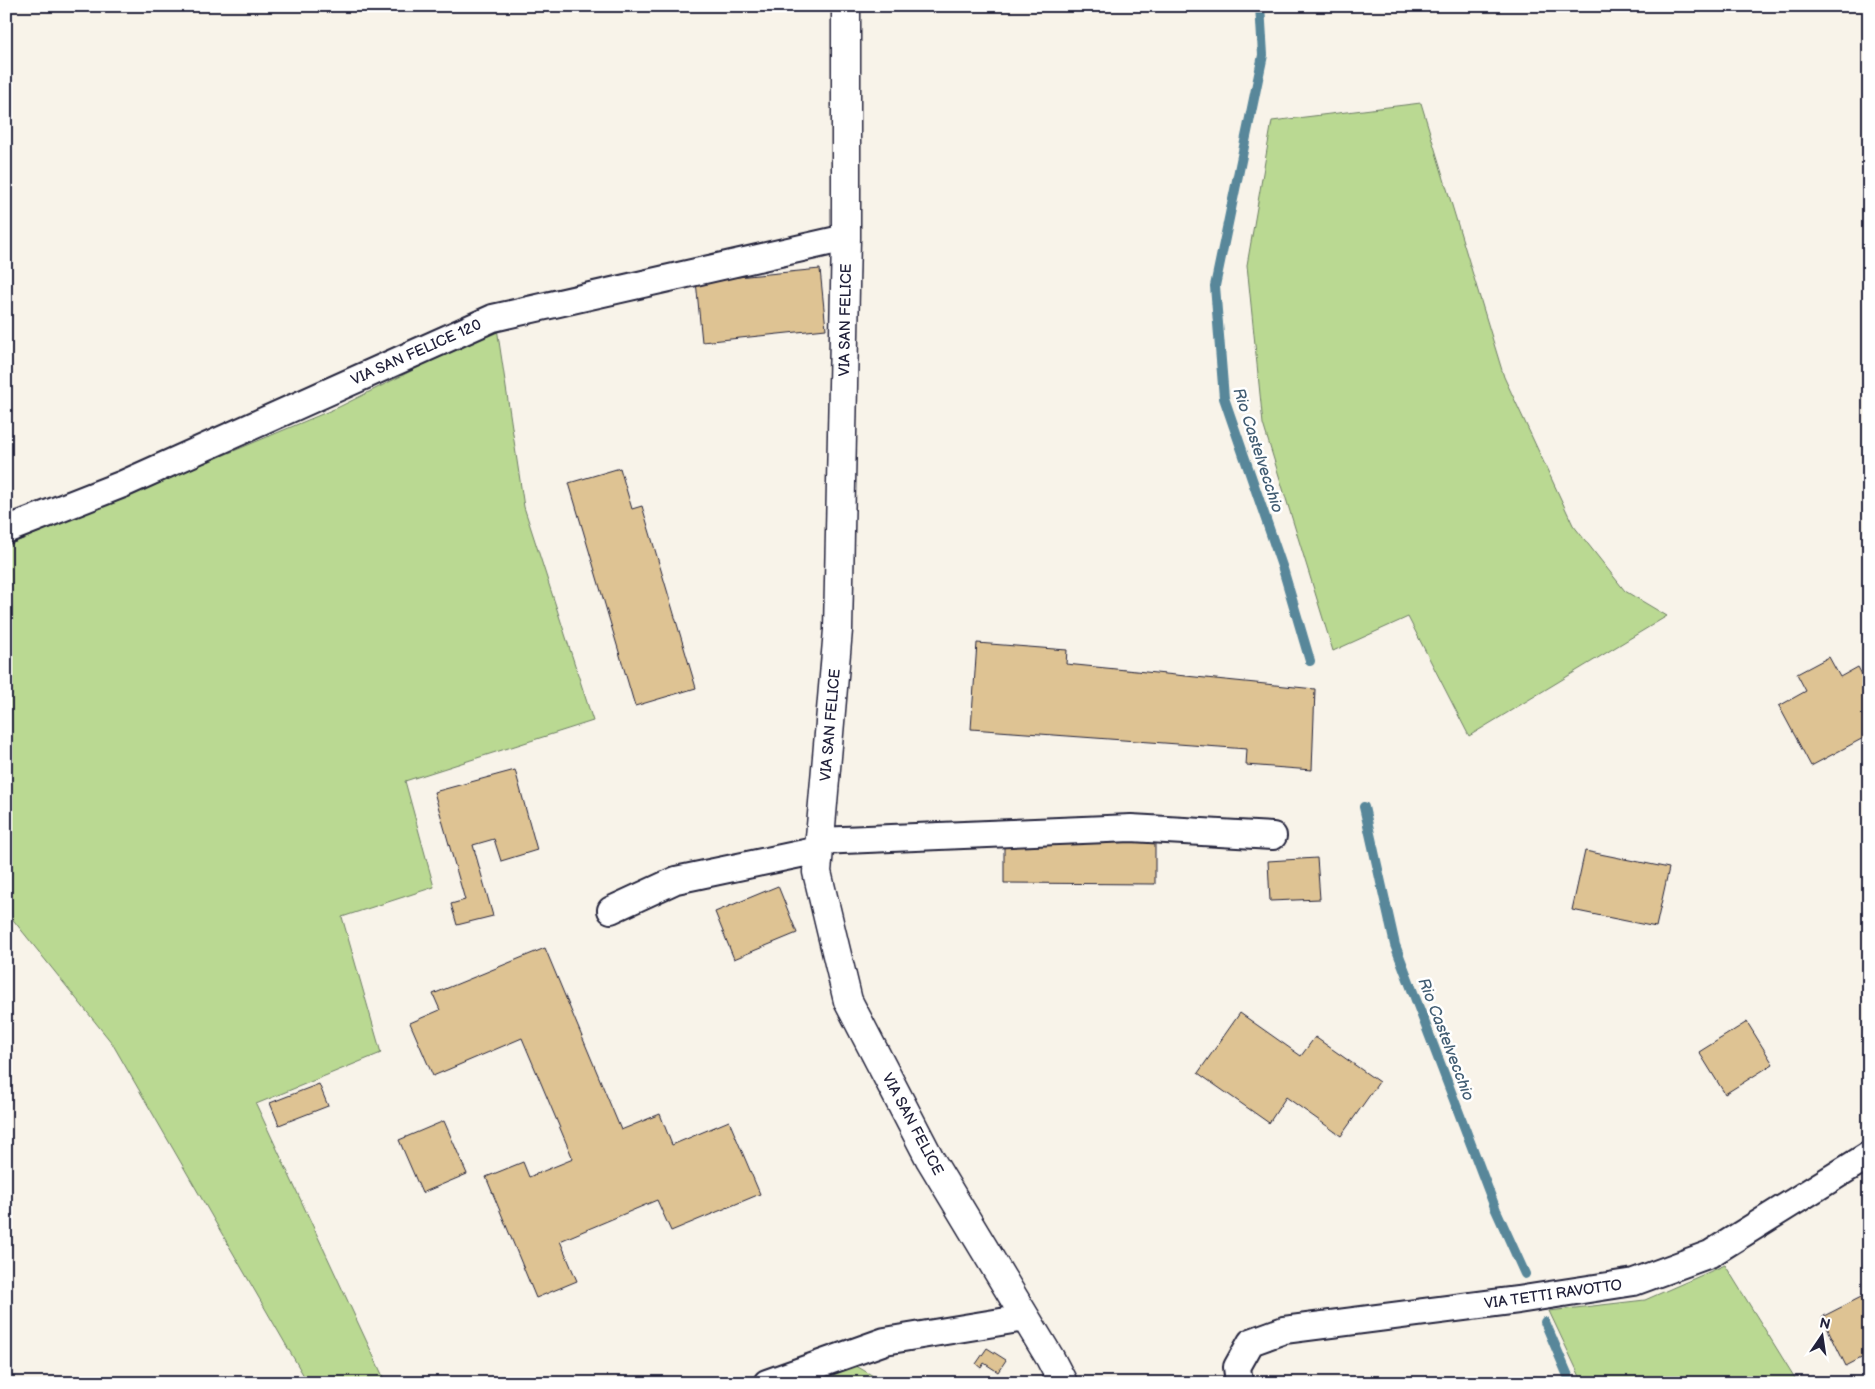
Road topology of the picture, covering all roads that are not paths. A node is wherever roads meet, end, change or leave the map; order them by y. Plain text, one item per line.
1 (846, 6) edge
2 (846, 238) junction
3 (6, 530) edge
4 (1273, 836) dead end
5 (819, 845) junction
6 (611, 910) dead end
7 (1869, 1155) edge
8 (1025, 1318) junction
9 (767, 1383) edge
10 (1063, 1383) edge
11 (1239, 1383) edge

1 - 2 street, VIA SAN FELICE
2 - 3 street, VIA SAN FELICE 120
2 - 5 street, VIA SAN FELICE
4 - 5 street
5 - 6 street
5 - 8 street, VIA SAN FELICE
7 - 11 street, VIA TETTI RAVOTTO
8 - 9 street
8 - 10 street, VIA SAN FELICE

